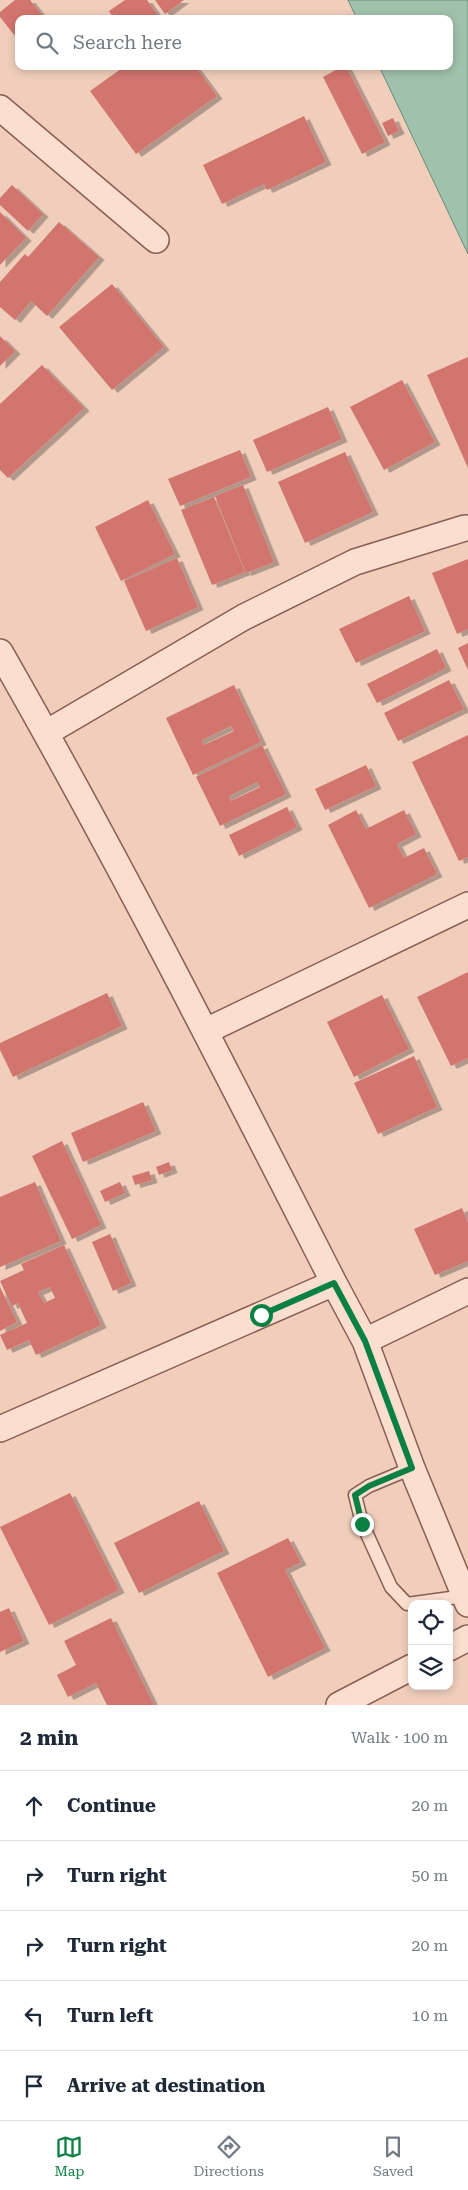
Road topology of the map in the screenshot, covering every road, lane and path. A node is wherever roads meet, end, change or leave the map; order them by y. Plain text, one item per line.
1 (0, 108) edge
2 (156, 240) dead end
3 (465, 528) dead end
4 (0, 652) edge
5 (46, 733) junction
6 (468, 905) edge
7 (206, 1031) junction
8 (334, 1283) junction
9 (468, 1291) edge
10 (365, 1341) junction
11 (0, 1429) edge
12 (412, 1468) junction
13 (466, 1600) edge
14 (468, 1638) edge
15 (453, 1646) edge
16 (408, 1669) edge
17 (339, 1705) edge

1 - 2 street
3 - 5 street
4 - 5 street
5 - 7 street
6 - 7 street
7 - 8 street
8 - 10 street
8 - 11 street
9 - 10 street
10 - 12 street
12 - 13 street
12 - 13 lane
14 - 15 street
16 - 17 street

